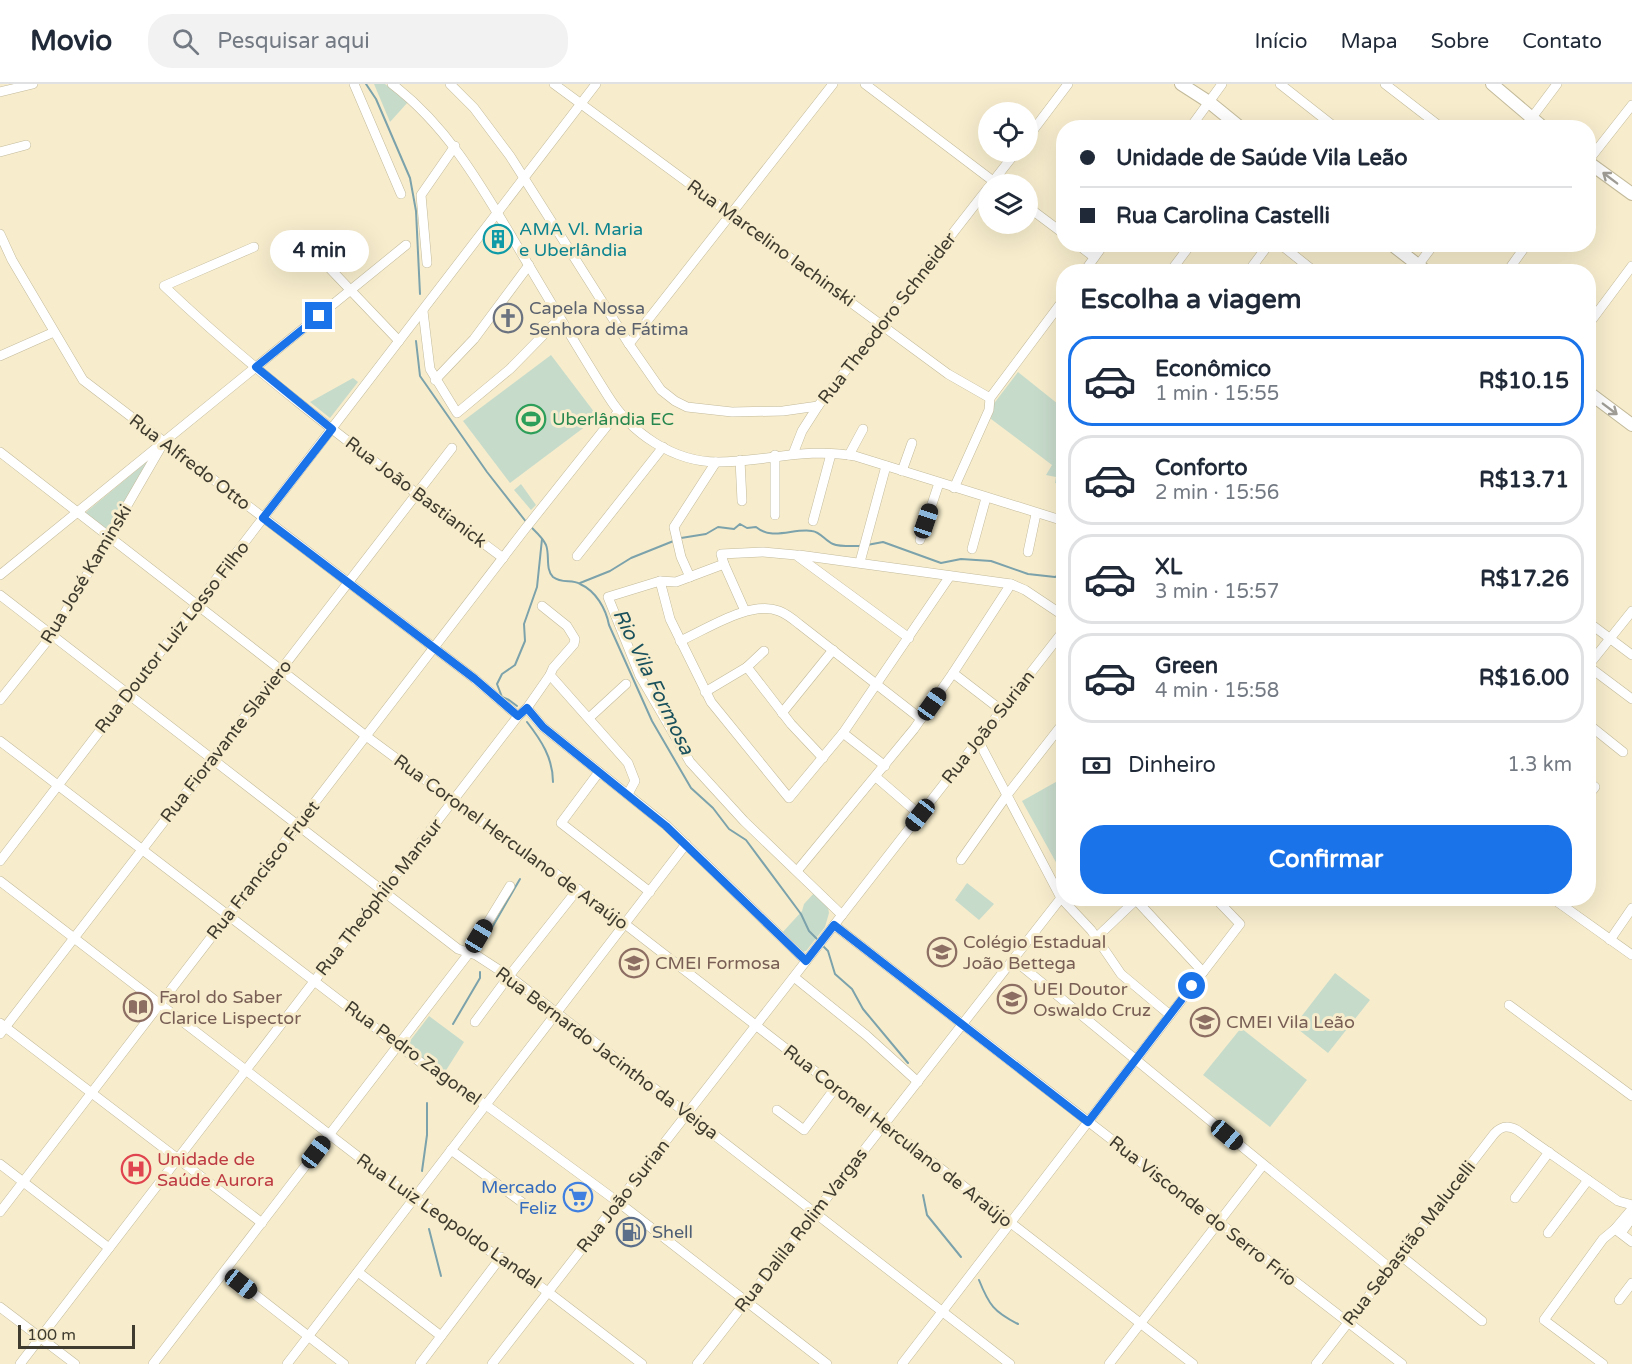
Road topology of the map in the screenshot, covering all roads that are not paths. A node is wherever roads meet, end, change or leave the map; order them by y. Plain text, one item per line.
1 (33, 84) edge
2 (354, 84) edge
3 (392, 84) edge
4 (450, 84) edge
5 (554, 84) edge
6 (596, 84) edge
7 (833, 84) edge
8 (864, 84) edge
9 (1068, 84) edge
10 (1181, 84) edge
11 (1222, 84) edge
12 (1280, 84) edge
13 (1385, 84) edge
14 (1492, 84) edge
15 (1557, 84) edge
16 (0, 92) edge
17 (1209, 102) junction
18 (581, 104) junction
19 (1632, 105) edge
20 (1532, 117) junction
21 (1196, 120) edge
22 (1231, 120) edge
23 (1326, 120) edge
24 (1432, 120) edge
25 (1530, 120) edge
26 (1535, 120) edge
27 (1038, 124) edge
28 (26, 145) dead end
29 (455, 146) junction
30 (1596, 151) edge
31 (0, 152) edge
32 (1596, 167) edge
33 (979, 174) edge
34 (524, 178) junction
35 (401, 194) dead end
36 (1632, 194) edge
37 (978, 204) edge
38 (497, 213) junction
39 (731, 214) junction
40 (1038, 214) edge
41 (1056, 228) edge
42 (0, 234) edge
43 (405, 245) dead end
44 (254, 247) dead end
45 (1087, 252) edge
46 (1098, 252) edge
47 (1290, 252) edge
48 (1400, 252) edge
49 (317, 255) dead end
50 (1094, 257) junction
51 (427, 263) dead end
52 (1089, 264) edge
53 (1305, 264) edge
54 (1413, 264) edge
55 (529, 265) junction
56 (1632, 266) edge
57 (350, 290) junction
58 (423, 310) junction
59 (1056, 310) edge
60 (1596, 314) edge
61 (560, 318) junction
62 (883, 325) junction
63 (54, 332) junction
64 (399, 341) junction
65 (629, 344) junction
66 (0, 356) edge
67 (256, 367) junction
68 (435, 380) junction
69 (990, 398) junction
70 (1596, 398) edge
71 (818, 406) junction
72 (618, 412) junction
73 (1632, 425) edge
74 (332, 429) junction
75 (863, 429) dead end
76 (164, 442) junction
77 (912, 443) dead end
78 (663, 447) junction
79 (452, 448) dead end
80 (0, 452) edge
81 (793, 454) junction
82 (831, 454) junction
83 (776, 455) junction
84 (849, 455) junction
85 (740, 460) junction
86 (716, 462) junction
87 (886, 466) junction
88 (902, 471) junction
89 (939, 483) junction
90 (954, 488) junction
91 (417, 493) junction
92 (986, 498) junction
93 (742, 501) dead end
94 (78, 512) junction
95 (1036, 514) junction
96 (775, 515) dead end
97 (263, 518) junction
98 (1056, 519) edge
99 (813, 521) dead end
100 (109, 537) junction
101 (920, 540) dead end
102 (972, 549) dead end
103 (1028, 552) dead end
104 (796, 555) junction
105 (577, 556) dead end
106 (503, 558) junction
107 (860, 562) junction
108 (724, 564) junction
109 (0, 575) edge
110 (950, 576) junction
111 (690, 577) junction
112 (660, 581) junction
113 (348, 582) junction
114 (1011, 584) junction
115 (0, 595) edge
116 (196, 605) junction
117 (542, 606) dead end
118 (1056, 610) edge
119 (745, 611) junction
120 (1632, 611) edge
121 (1596, 628) edge
122 (52, 635) junction
123 (909, 638) junction
124 (1610, 639) junction
125 (1056, 640) edge
126 (680, 641) junction
127 (434, 648) junction
128 (833, 650) junction
129 (764, 651) dead end
130 (1632, 655) edge
131 (1596, 656) edge
132 (747, 667) junction
133 (280, 670) junction
134 (1596, 672) edge
135 (953, 673) junction
136 (550, 675) junction
137 (626, 684) dead end
138 (877, 684) junction
139 (705, 692) junction
140 (128, 694) junction
141 (1632, 699) edge
142 (0, 700) edge
143 (1001, 711) junction
144 (522, 712) junction
145 (782, 713) junction
146 (589, 718) junction
147 (921, 719) junction
148 (1596, 730) edge
149 (1056, 732) edge
150 (843, 733) junction
151 (366, 736) junction
152 (978, 740) junction
153 (0, 741) edge
154 (1623, 752) dead end
155 (823, 758) junction
156 (212, 759) junction
157 (885, 766) junction
158 (599, 772) junction
159 (876, 777) junction
160 (58, 785) junction
161 (628, 794) junction
162 (1007, 795) junction
163 (453, 801) junction
164 (920, 815) junction
165 (297, 825) junction
166 (686, 844) junction
167 (142, 850) junction
168 (961, 860) dead end
169 (0, 861) edge
170 (797, 871) junction
171 (0, 881) edge
172 (510, 886) dead end
173 (1056, 888) edge
174 (578, 889) junction
175 (383, 892) junction
176 (650, 892) junction
177 (1056, 904) edge
178 (1068, 906) edge
179 (1129, 906) edge
180 (1143, 906) edge
181 (1223, 906) edge
182 (1566, 906) edge
183 (1632, 908) edge
184 (228, 915) junction
185 (842, 915) junction
186 (625, 924) junction
187 (834, 925) junction
188 (1096, 937) junction
189 (74, 938) junction
190 (1610, 940) junction
191 (469, 953) junction
192 (1632, 955) edge
193 (1013, 959) junction
194 (806, 961) junction
195 (1203, 972) junction
196 (509, 976) junction
197 (794, 977) junction
198 (314, 981) junction
199 (160, 1004) junction
200 (1509, 1005) dead end
201 (556, 1013) junction
202 (1170, 1015) junction
203 (475, 1022) dead end
204 (756, 1025) junction
205 (962, 1025) junction
206 (2, 1028) edge
207 (399, 1045) junction
208 (1136, 1060) junction
209 (246, 1070) junction
210 (918, 1082) junction
211 (836, 1088) junction
212 (92, 1093) junction
213 (1632, 1096) edge
214 (486, 1105) junction
215 (777, 1110) dead end
216 (687, 1113) junction
217 (1088, 1122) junction
218 (884, 1125) junction
219 (330, 1135) junction
220 (451, 1150) junction
221 (1549, 1152) junction
222 (178, 1159) junction
223 (0, 1164) edge
224 (1263, 1165) junction
225 (1588, 1180) junction
226 (23, 1182) junction
227 (415, 1198) junction
228 (1515, 1198) dead end
229 (618, 1202) junction
230 (527, 1206) dead end
231 (1632, 1207) edge
232 (0, 1212) edge
233 (815, 1212) junction
234 (1632, 1218) edge
235 (262, 1223) junction
236 (1011, 1223) junction
237 (1219, 1223) junction
238 (1618, 1231) junction
239 (1548, 1233) dead end
240 (1632, 1242) edge
241 (109, 1248) junction
242 (1400, 1255) junction
243 (501, 1257) junction
244 (1390, 1268) junction
245 (225, 1271) junction
246 (358, 1272) junction
247 (1632, 1283) edge
248 (548, 1292) junction
249 (1619, 1300) dead end
250 (746, 1301) junction
251 (0, 1307) edge
252 (943, 1311) junction
253 (1482, 1321) dead end
254 (1348, 1322) junction
255 (1141, 1323) junction
256 (309, 1336) junction
257 (441, 1336) junction
258 (40, 1337) junction
259 (1592, 1356) junction
260 (905, 1360) edge
261 (20, 1364) edge
262 (75, 1364) edge
263 (153, 1364) edge
264 (287, 1364) edge
265 (344, 1364) edge
266 (420, 1364) edge
267 (492, 1364) edge
268 (642, 1364) edge
269 (697, 1364) edge
270 (827, 1364) edge
271 (917, 1364) edge
272 (1010, 1364) edge
273 (1109, 1364) edge
274 (1193, 1364) edge
275 (1316, 1364) edge
276 (1402, 1364) edge
277 (1585, 1364) edge
278 (1603, 1364) edge

1 - 16 street
2 - 35 street
3 - 29 street
4 - 34 street
5 - 18 street, Rua Marcelino Iachinski
6 - 18 street, Rua Doutor Luiz Losso Filho
7 - 39 street
8 - 33 street
9 - 27 street
10 - 17 main road
11 - 17 street
12 - 23 street
13 - 24 street
14 - 20 main road
15 - 20 street
17 - 21 street
17 - 22 main road
18 - 34 street, Rua Doutor Luiz Losso Filho
18 - 39 street, Rua Marcelino Iachinski
19 - 30 street
20 - 25 street
20 - 26 main road
28 - 31 street
29 - 38 street
29 - 51 street
36 -> 32 main road
34 - 38 street, Rua Doutor Luiz Losso Filho
34 - 65 street
37 - 62 street, Rua Theodoro Schneider
38 - 55 street
38 - 58 street, Rua Doutor Luiz Losso Filho
39 - 62 street, Rua Marcelino Iachinski
39 - 65 street
40 - 41 street
42 - 63 street, Rua Alfredo Otto
43 - 57 street
44 - 67 street, Rua João Bastianick
45 - 50 street
46 - 50 street
47 - 53 street
48 - 54 main road
49 - 57 street
50 - 52 street
55 - 61 street
55 - 68 street
56 - 60 street
57 - 64 street
57 - 67 street
58 - 64 street, Rua Doutor Luiz Losso Filho
58 - 68 street
59 - 69 street
61 - 68 street
61 - 72 street
62 - 69 street, Rua Marcelino Iachinski
62 - 71 street, Rua Theodoro Schneider
63 - 66 street
63 - 76 street, Rua Alfredo Otto
64 - 74 street, Rua Doutor Luiz Losso Filho
65 - 71 street
67 - 74 street, Rua João Bastianick
67 - 76 street
69 - 90 street
70 -> 73 main road
71 - 81 street, Rua Theodoro Schneider
72 - 78 street
72 - 106 street, Rua Francisco Fruet
74 - 91 street, Rua João Bastianick
74 - 97 street, Rua Doutor Luiz Losso Filho
75 - 84 street
76 - 94 street
76 - 97 street, Rua Alfredo Otto
76 - 100 street, Rua José Kaminski
77 - 88 street
78 - 86 street
78 - 105 street
79 - 91 street, Rua Fioravante Slaviero
80 - 94 street, Rua Coronel Herculano de Araújo
81 - 82 street
81 - 83 street
82 - 84 street
82 - 99 street
83 - 85 street
83 - 96 street
84 - 87 street
85 - 86 street
85 - 93 street
86 - 111 street
87 - 88 street
87 - 107 street
88 - 89 street
89 - 90 street
89 - 101 street
90 - 92 street
91 - 106 street, Rua João Bastianick
91 - 113 street, Rua Fioravante Slaviero
92 - 95 street
92 - 102 street
94 - 100 street, Rua Coronel Herculano de Araújo
94 - 109 street
95 - 98 street
95 - 103 street
97 - 113 street, Rua Alfredo Otto
97 - 116 street, Rua Doutor Luiz Losso Filho
100 - 116 street, Rua Coronel Herculano de Araújo
100 - 122 street, Rua José Kaminski
104 - 107 street
104 - 108 street
104 - 123 street
106 - 127 street, Rua Francisco Fruet
107 - 110 street
108 - 111 street
108 - 119 street
110 - 114 street
110 - 123 street
111 - 112 street
112 - 126 street
112 - 170 street
113 - 127 street, Rua Alfredo Otto
113 - 133 street, Rua Fioravante Slaviero
114 - 118 street
114 - 135 street
115 - 122 street, Rua Bernardo Jacintho da Veiga
116 - 133 street, Rua Coronel Herculano de Araújo
116 - 140 street, Rua Doutor Luiz Losso Filho
117 - 136 street, Rua Theóphilo Mansur
119 - 126 street
119 - 128 street
120 - 124 street
121 - 124 street
122 - 140 street, Rua Bernardo Jacintho da Veiga
122 - 142 street, Rua José Kaminski
123 - 138 street
124 - 130 street
124 - 131 street
125 - 143 street, Rua João Surian
126 - 139 street
127 - 144 street, Rua Alfredo Otto
127 - 151 street, Rua Francisco Fruet
128 - 138 street
128 - 145 street
129 - 132 street
132 - 139 street
132 - 145 street
133 - 151 street, Rua Coronel Herculano de Araújo
133 - 156 street, Rua Fioravante Slaviero
134 - 141 street
135 - 143 street
135 - 147 street
136 - 144 street, Rua Theóphilo Mansur
136 - 146 street
137 - 146 street
138 - 147 street
138 - 150 street
139 - 155 street
140 - 156 street, Rua Bernardo Jacintho da Veiga
140 - 160 street, Rua Doutor Luiz Losso Filho
143 - 152 street, Rua João Surian
144 - 158 street, Rua Alfredo Otto
144 - 163 street, Rua Theóphilo Mansur
145 - 155 street
146 - 161 street
147 - 157 street
148 - 154 street
149 - 162 street
150 - 155 street
150 - 157 street
151 - 163 street, Rua Coronel Herculano de Araújo
151 - 165 street, Rua Francisco Fruet
152 - 162 street
152 - 164 street, Rua João Surian
153 - 160 street, Rua Pedro Zagonel
156 - 165 street, Rua Bernardo Jacintho da Veiga
156 - 167 street, Rua Fioravante Slaviero
157 - 159 street
158 - 161 street, Rua Alfredo Otto
158 - 176 street
159 - 164 street
159 - 170 street
160 - 167 street, Rua Pedro Zagonel
160 - 169 street, Rua Doutor Luiz Losso Filho
161 - 166 street, Rua Alfredo Otto
162 - 168 street
162 - 173 street
163 - 174 street, Rua Coronel Herculano de Araújo
163 - 175 street, Rua Theóphilo Mansur
164 - 185 street, Rua João Surian
165 - 175 street, Rua Bernardo Jacintho da Veiga
165 - 184 street, Rua Francisco Fruet
166 - 176 street
166 - 194 street, Rua Alfredo Otto
167 - 184 street, Rua Pedro Zagonel
167 - 189 street, Rua Fioravante Slaviero
170 - 185 street
171 - 189 street, Rua Luiz Leopoldo Landal
172 - 191 street
174 - 186 street, Rua Coronel Herculano de Araújo
174 - 196 street
175 - 191 street, Rua Bernardo Jacintho da Veiga
175 - 198 street, Rua Theóphilo Mansur
176 - 186 street
177 - 193 street, Rua Dalila Rolim Vargas
178 - 188 street
179 - 188 street
180 - 195 street
181 - 195 street
182 - 190 street
183 - 190 street
184 - 198 street, Rua Pedro Zagonel
184 - 199 street, Rua Francisco Fruet
185 - 187 street, Rua João Surian
186 - 201 street
186 - 204 street, Rua Coronel Herculano de Araújo
187 - 194 street, Rua João Surian
187 - 205 street, Rua Visconde do Serro Frio
188 - 202 street
189 - 199 street, Rua Luiz Leopoldo Landal
189 - 206 street, Rua Fioravante Slaviero
190 - 192 street
191 - 196 street, Rua Bernardo Jacintho da Veiga
191 - 207 street
193 - 205 street, Rua Dalila Rolim Vargas
193 - 208 street
194 - 197 street, Rua João Surian
195 - 202 street
196 - 201 street, Rua Bernardo Jacintho da Veiga
196 - 203 street
197 - 204 street, Rua João Surian
197 - 210 street
198 - 207 street, Rua Pedro Zagonel
198 - 209 street, Rua Theóphilo Mansur
199 - 209 street, Rua Luiz Leopoldo Landal
199 - 212 street, Rua Francisco Fruet
200 - 213 street
201 - 214 street
201 - 216 street, Rua Bernardo Jacintho da Veiga
202 - 208 street
204 - 211 street, Rua Coronel Herculano de Araújo
204 - 216 street, Rua João Surian
205 - 210 street, Rua Dalila Rolim Vargas
205 - 217 street, Rua Visconde do Serro Frio
206 - 212 street
207 - 214 street, Rua Pedro Zagonel
207 - 219 street
208 - 217 street
208 - 224 street
209 - 219 street, Rua Luiz Leopoldo Landal
209 - 222 street, Rua Theóphilo Mansur
210 - 218 street, Rua Dalila Rolim Vargas
211 - 215 street
211 - 218 street, Rua Coronel Herculano de Araújo
212 - 222 street
212 - 226 street, Rua Francisco Fruet
214 - 220 street
214 - 229 street, Rua Pedro Zagonel
216 - 229 street, Rua João Surian
216 - 233 street, Rua Bernardo Jacintho da Veiga
217 - 236 street
217 - 237 street, Rua Visconde do Serro Frio
218 - 233 street, Rua Dalila Rolim Vargas
218 - 236 street, Rua Coronel Herculano de Araújo
219 - 227 street, Rua Luiz Leopoldo Landal
219 - 235 street
220 - 227 street
220 - 230 street
221 - 225 street
221 - 228 street
221 - 242 street, Rua Sebastião Malucelli
222 - 235 street
222 - 241 street, Rua Theóphilo Mansur
223 - 226 street
224 - 237 street
224 - 244 street
225 - 231 street
225 - 239 street
226 - 232 street, Rua Francisco Fruet
226 - 241 street
227 - 243 street, Rua Luiz Leopoldo Landal
227 - 246 street
229 - 248 street, Rua João Surian
229 - 250 street, Rua Pedro Zagonel
231 - 238 street
233 - 250 street, Rua Dalila Rolim Vargas
233 - 252 street, Rua Bernardo Jacintho da Veiga
234 - 238 street
235 - 245 street
236 - 252 street
236 - 255 street, Rua Coronel Herculano de Araújo
237 - 254 street, Rua Visconde do Serro Frio
237 - 255 street
238 - 240 street
238 - 259 street
241 - 258 street, Rua Theóphilo Mansur
242 - 244 street, Rua Sebastião Malucelli
242 - 253 street
243 - 248 street, Rua Luiz Leopoldo Landal
243 - 257 street
244 - 254 street, Rua Sebastião Malucelli
245 - 256 street
245 - 263 street
246 - 256 street
246 - 257 street
247 - 249 street
248 - 267 street, Rua João Surian
248 - 268 street, Rua Luiz Leopoldo Landal
250 - 269 street, Rua Dalila Rolim Vargas
250 - 270 street, Rua Pedro Zagonel
251 - 258 street
252 - 260 street
252 - 272 street, Rua Bernardo Jacintho da Veiga
254 - 275 street, Rua Sebastião Malucelli
254 - 276 street, Rua Visconde do Serro Frio
255 - 273 street
255 - 274 street, Rua Coronel Herculano de Araújo
256 - 264 street
256 - 265 street
257 - 266 street
258 - 261 street, Rua Theóphilo Mansur
258 - 262 street
259 - 277 street
259 - 278 street
260 - 271 street

